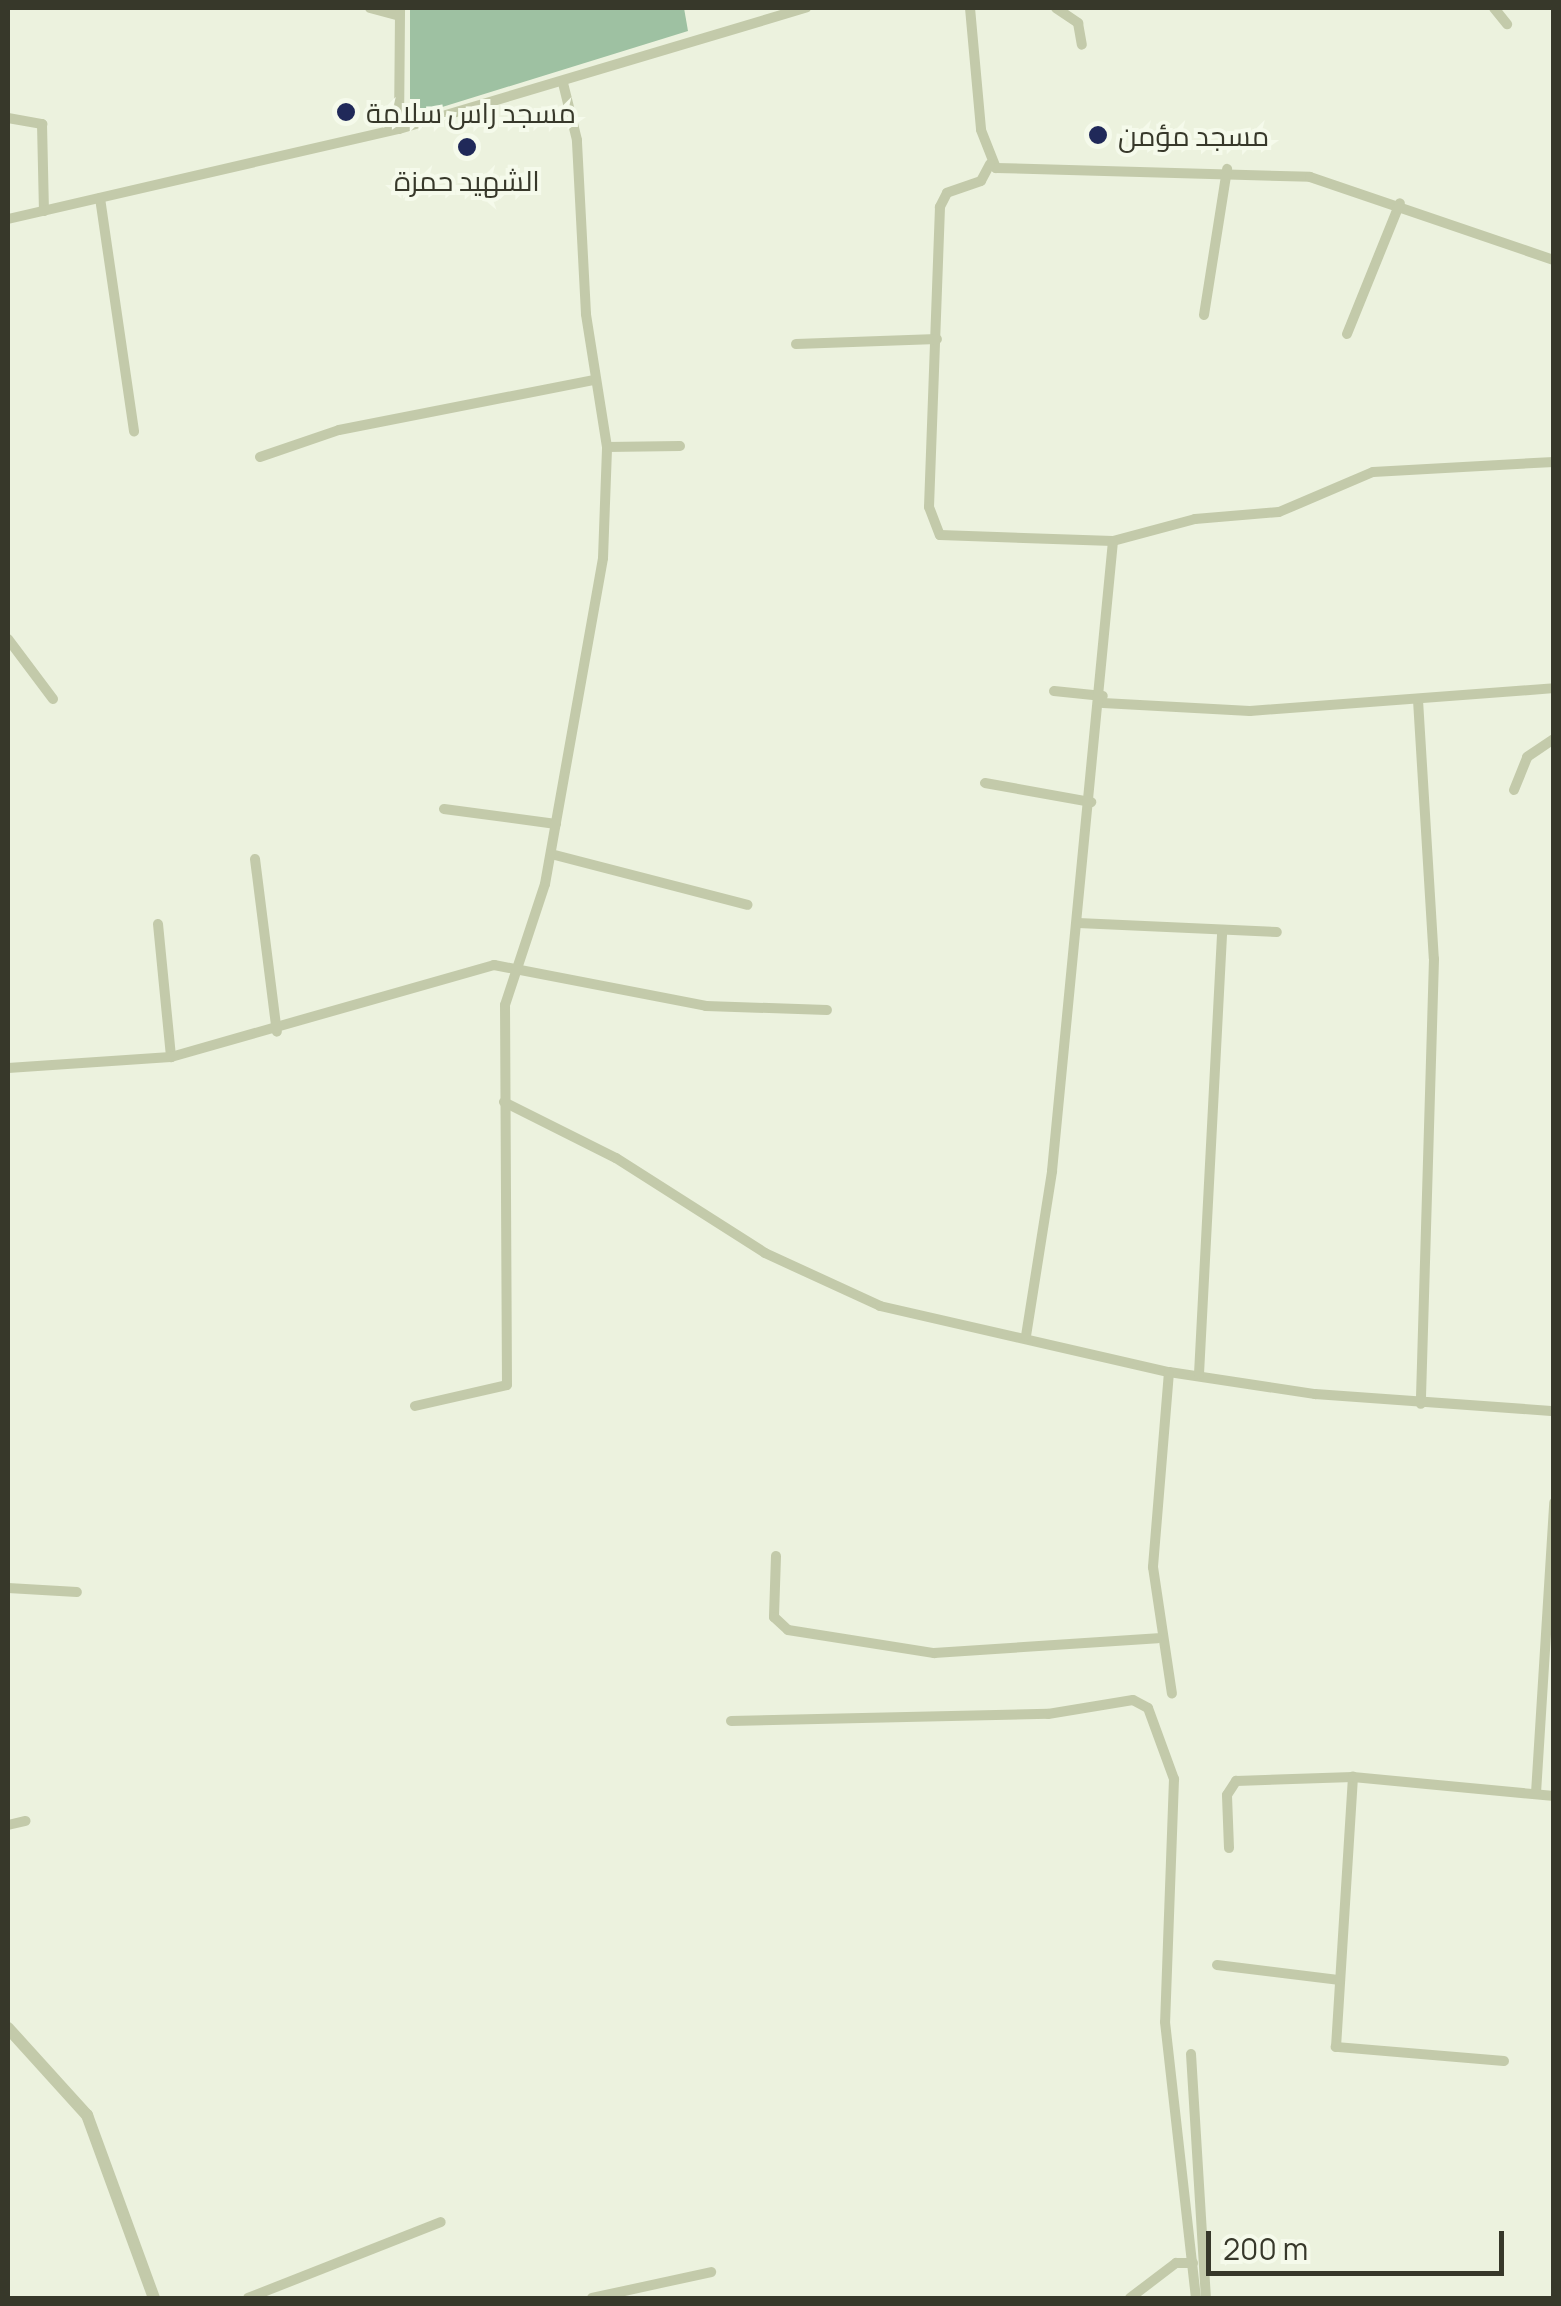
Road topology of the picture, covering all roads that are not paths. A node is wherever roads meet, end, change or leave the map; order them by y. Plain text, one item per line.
1 (370, 8) edge
2 (806, 8) edge
3 (970, 8) edge
4 (1056, 8) edge
5 (1494, 8) edge
6 (399, 12) edge
7 (1506, 24) dead end
8 (1082, 45) dead end
9 (563, 83) junction
10 (8, 118) edge
11 (399, 129) junction
12 (990, 164) junction
13 (1228, 169) junction
14 (100, 198) junction
15 (1400, 203) junction
16 (44, 210) junction
17 (8, 219) edge
18 (1554, 260) edge
19 (1204, 315) dead end
20 (1348, 334) dead end
21 (937, 339) junction
22 (796, 344) dead end
23 (594, 380) junction
24 (134, 432) dead end
25 (680, 446) dead end
26 (607, 447) junction
27 (260, 456) dead end
28 (1554, 462) edge
29 (1112, 542) junction
30 (8, 639) edge
31 (1554, 688) edge
32 (1054, 692) dead end
33 (53, 699) dead end
34 (1103, 699) junction
35 (1418, 700) junction
36 (1554, 739) edge
37 (985, 783) dead end
38 (1514, 790) dead end
39 (1091, 802) junction
40 (444, 809) dead end
41 (556, 824) junction
42 (551, 854) junction
43 (255, 860) dead end
44 (748, 905) dead end
45 (1078, 922) junction
46 (158, 924) dead end
47 (1277, 932) dead end
48 (1222, 933) junction
49 (512, 969) junction
50 (827, 1010) dead end
51 (277, 1032) junction
52 (171, 1057) junction
53 (8, 1068) edge
54 (504, 1102) junction
55 (1026, 1336) junction
56 (1169, 1372) junction
57 (1199, 1374) junction
58 (1421, 1404) junction
59 (415, 1406) dead end
60 (1554, 1412) edge
61 (1554, 1503) edge
62 (776, 1556) dead end
63 (8, 1588) edge
64 (77, 1592) dead end
65 (1157, 1638) junction
66 (1551, 1650) edge
67 (1172, 1694) dead end
68 (731, 1720) dead end
69 (1353, 1777) junction
70 (1536, 1792) junction
71 (1554, 1796) edge
72 (26, 1821) dead end
73 (8, 1825) edge
74 (1229, 1848) dead end
75 (1217, 1965) dead end
76 (1340, 1980) junction
77 (8, 2028) edge
78 (1191, 2054) dead end
79 (1504, 2062) dead end
80 (441, 2222) dead end
81 (1193, 2263) junction
82 (711, 2272) dead end
83 (154, 2298) edge
84 (248, 2298) edge
85 (592, 2298) edge
86 (1130, 2298) edge
87 (1196, 2298) edge
88 (1206, 2298) edge

1 - 6 street
2 - 9 street
3 - 12 street
4 - 8 street
5 - 7 street
6 - 11 street
9 - 11 street
9 - 23 street
10 - 16 street
11 - 14 street
12 - 13 street
12 - 21 street
13 - 15 street
13 - 19 street
14 - 16 street
14 - 24 street
15 - 18 street
15 - 20 street
16 - 17 street
21 - 22 street
21 - 29 street
23 - 26 street
23 - 27 street
25 - 26 street
26 - 41 street
28 - 29 street
29 - 34 street
30 - 33 street
31 - 35 street
32 - 34 street
34 - 35 street
34 - 39 street
35 - 58 street
36 - 38 street
37 - 39 street
39 - 45 street
40 - 41 street
41 - 42 street
42 - 44 street
42 - 49 street
43 - 51 street
45 - 48 street
45 - 55 street
46 - 52 street
47 - 48 street
48 - 57 street
49 - 50 street
49 - 51 street
49 - 54 street
51 - 52 street
52 - 53 street
54 - 55 street
54 - 59 street
55 - 56 street
56 - 57 street
56 - 65 street
57 - 58 street
58 - 60 street
61 - 66 street
62 - 65 street
63 - 64 street
65 - 67 street
66 - 70 street
68 - 81 street
69 - 70 street
69 - 74 street
69 - 76 street
70 - 71 street
72 - 73 street
75 - 76 street
76 - 79 street
77 - 83 street
78 - 88 street
80 - 84 street
81 - 86 street
81 - 87 street
82 - 85 street

